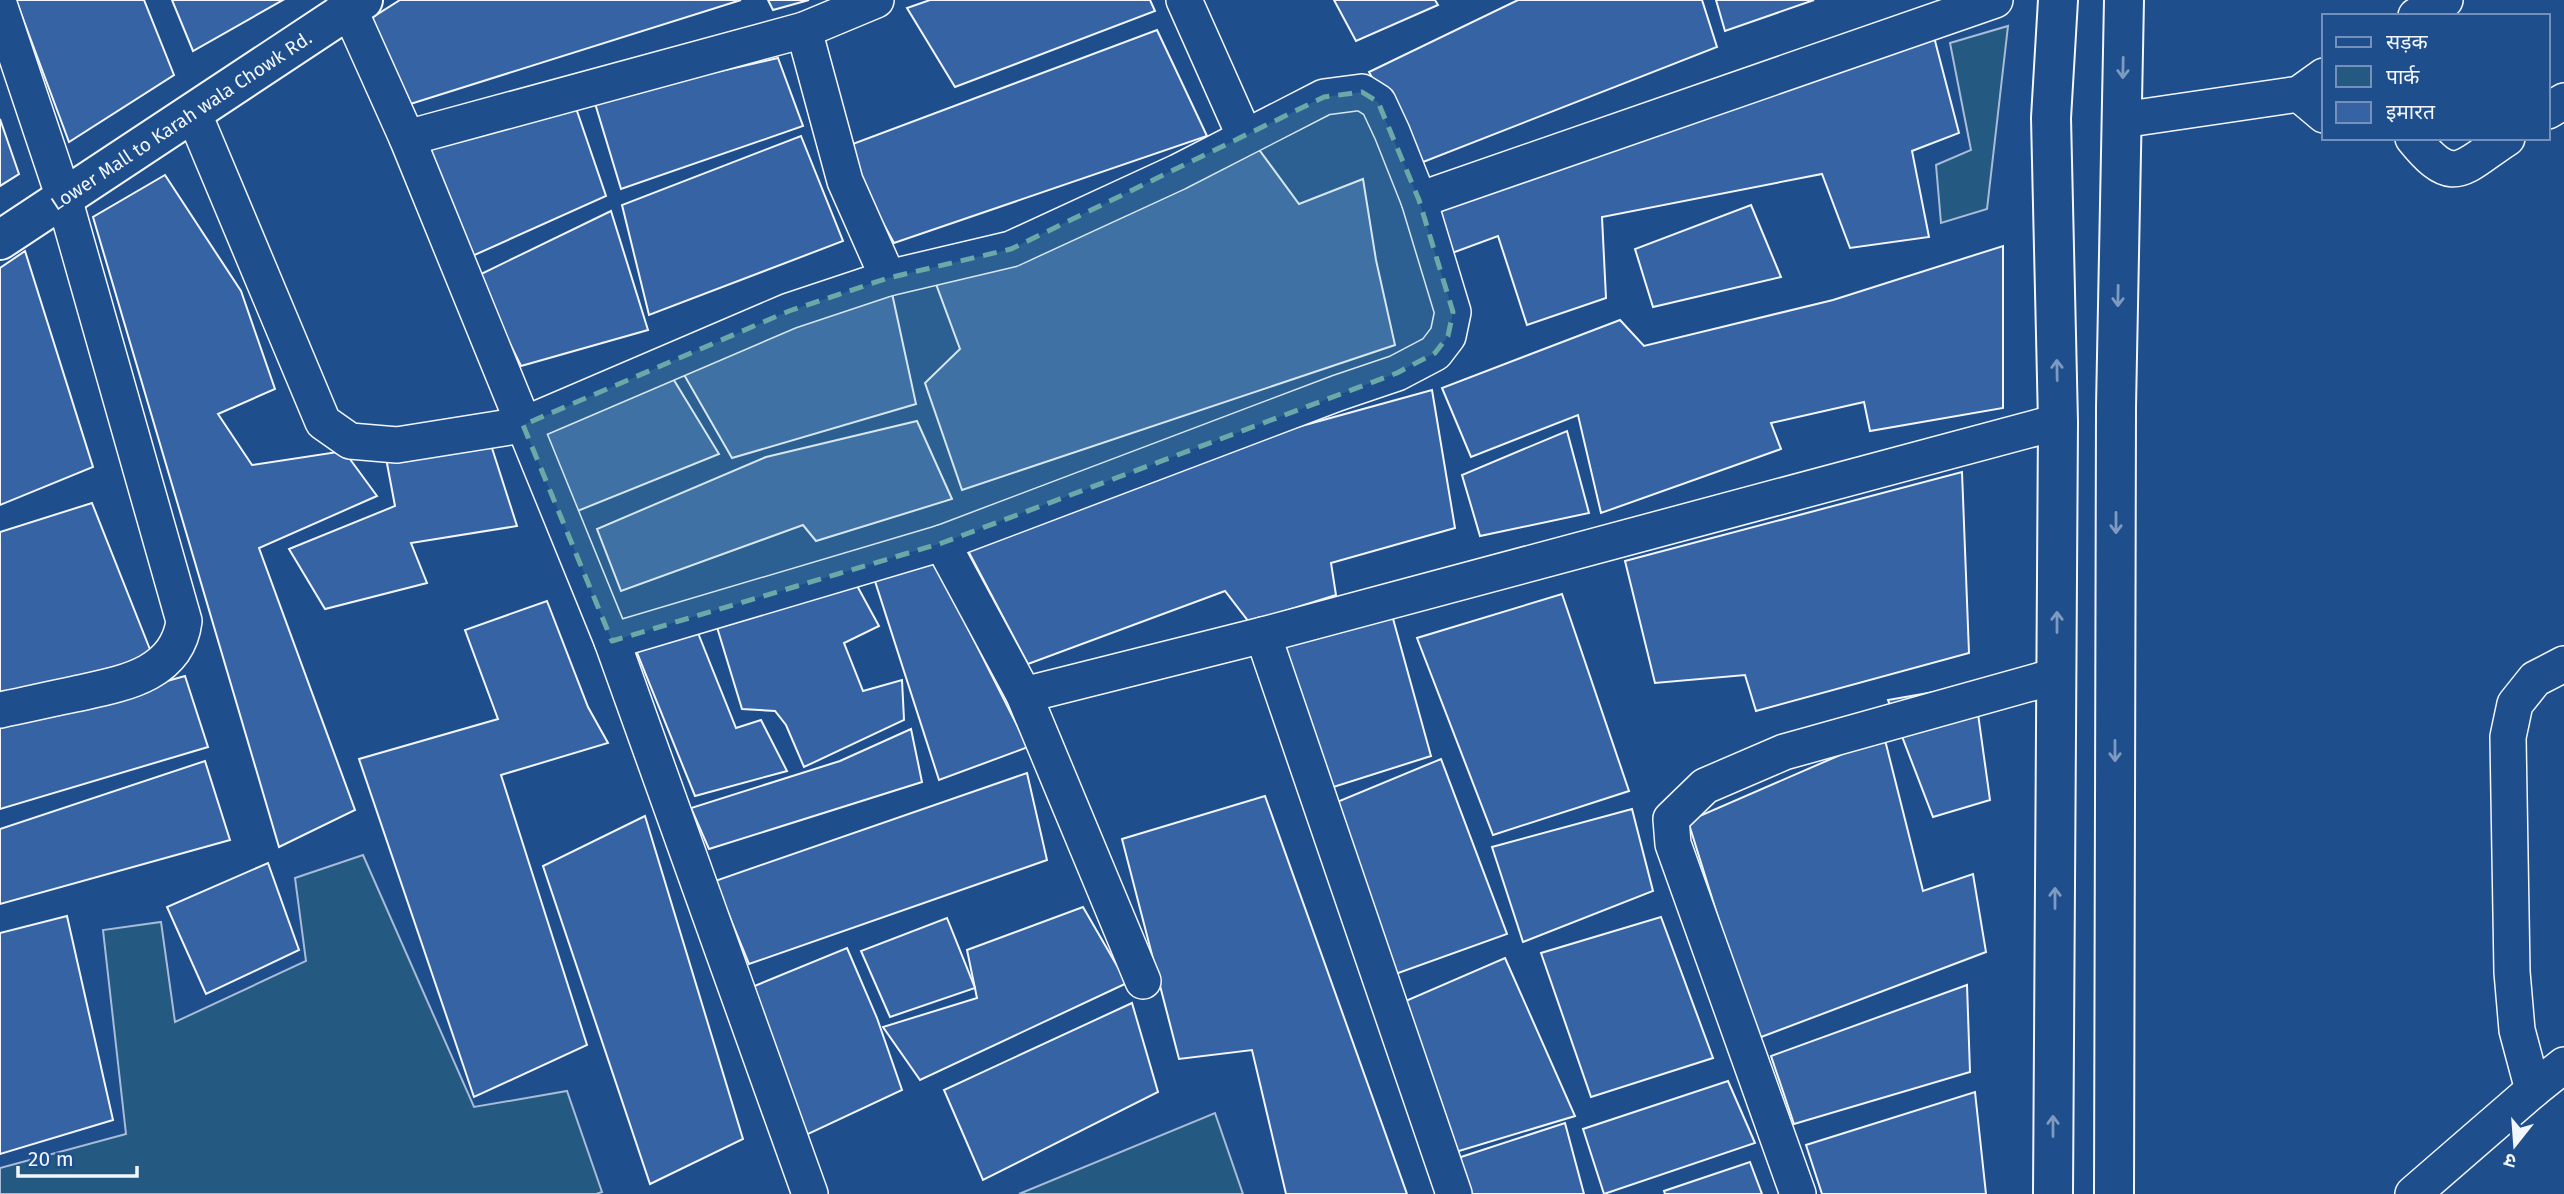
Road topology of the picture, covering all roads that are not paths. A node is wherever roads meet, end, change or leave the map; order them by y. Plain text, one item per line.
1 (876, 0) edge
2 (1184, 0) edge
3 (1995, 0) edge
4 (2058, 0) edge
5 (2124, 0) edge
6 (2445, 0) edge
7 (353, 3) edge
8 (0, 7) edge
9 (2420, 14) edge
10 (804, 30) junction
11 (2316, 95) edge
12 (193, 112) junction
13 (2122, 120) junction
14 (1245, 137) junction
15 (407, 138) junction
16 (2415, 140) edge
17 (2504, 140) edge
18 (64, 198) junction
19 (1419, 200) junction
20 (0, 240) edge
21 (888, 278) junction
22 (2058, 422) junction
23 (523, 425) junction
24 (942, 543) junction
25 (1263, 635) junction
26 (612, 641) junction
27 (2564, 664) edge
28 (2056, 676) junction
29 (1024, 695) junction
30 (0, 710) edge
31 (1143, 981) dead end
32 (2564, 1065) edge
33 (2533, 1090) junction
34 (810, 1194) edge
35 (1454, 1194) edge
36 (1798, 1194) edge
37 (2053, 1194) edge
38 (2113, 1194) edge
39 (2413, 1194) edge

1 - 10 street
2 - 14 street
3 - 19 street
22 -> 4 main road
5 -> 13 main road
6 - 9 street
7 - 12 main road, Lower Mall to Karah wala Chowk Rd.
7 - 15 street
8 - 18 street
10 - 15 street
10 - 21 street
11 - 13 street
12 - 18 main road, Lower Mall to Karah wala Chowk Rd.
12 - 23 street
13 -> 38 main road
14 - 19 street
14 - 21 street
15 - 23 street
16 - 17 street
18 - 20 main road, Lower Mall to Karah wala Chowk Rd.
18 - 30 street
19 - 24 street
21 - 23 street
22 - 25 street
28 -> 22 main road
23 - 26 street
24 - 26 street
24 - 29 street
25 - 29 street
25 - 35 street
26 - 34 street
27 - 33 street
28 - 36 street
37 -> 28 main road
29 - 31 street
32 - 33 street
33 - 39 street

